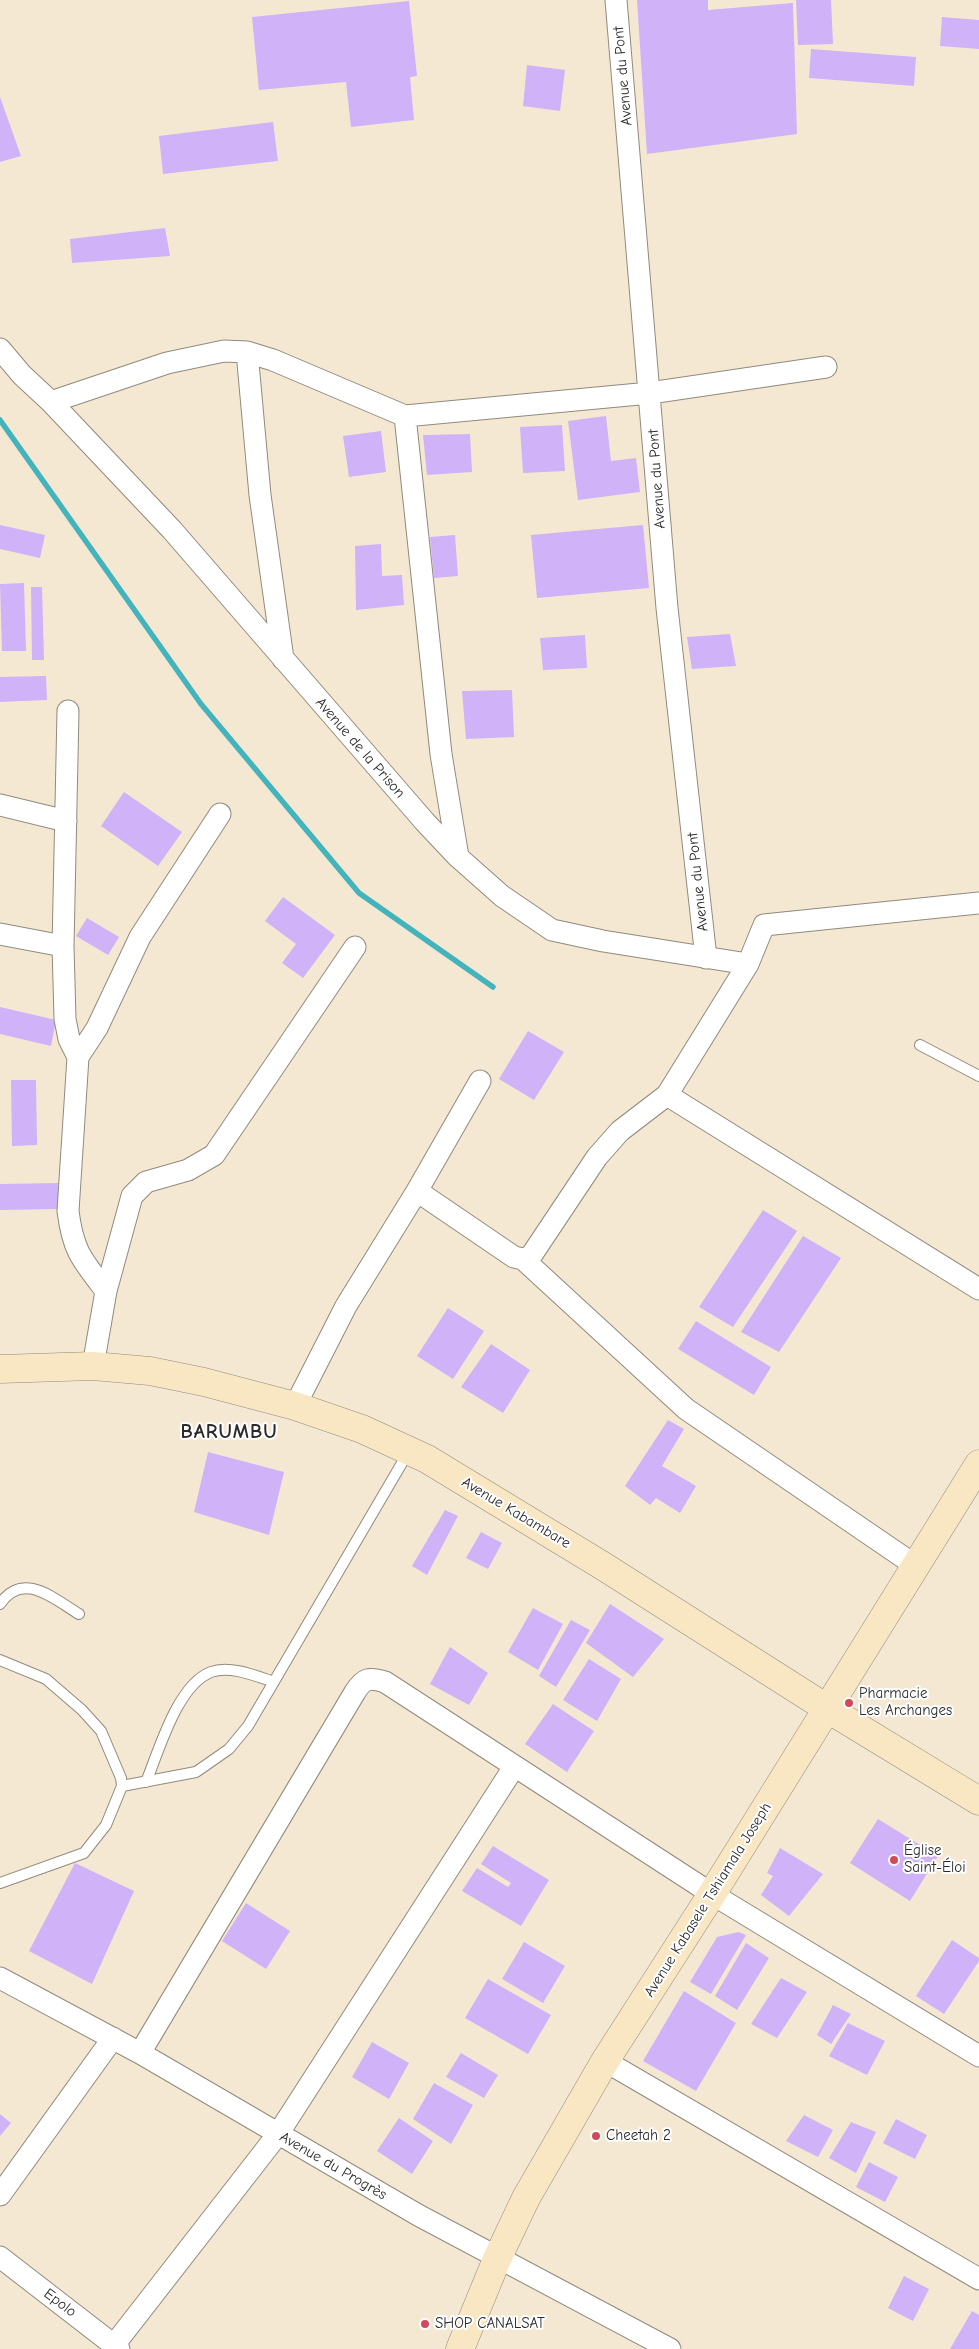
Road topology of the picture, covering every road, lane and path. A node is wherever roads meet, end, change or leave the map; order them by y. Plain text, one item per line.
1 (616, 0) edge
2 (0, 349) edge
3 (247, 352) junction
4 (826, 367) dead end
5 (650, 393) junction
6 (51, 402) junction
7 (405, 416) junction
8 (283, 659) junction
9 (68, 711) dead end
10 (0, 805) edge
11 (220, 814) dead end
12 (66, 821) junction
13 (458, 857) junction
14 (979, 903) edge
15 (0, 934) edge
16 (64, 946) junction
17 (355, 947) dead end
18 (706, 958) junction
19 (748, 964) junction
20 (920, 1045) dead end
21 (78, 1057) junction
22 (979, 1076) edge
23 (480, 1081) dead end
24 (667, 1095) junction
25 (417, 1191) junction
26 (523, 1259) junction
27 (979, 1289) edge
28 (106, 1291) junction
29 (93, 1366) junction
30 (0, 1369) edge
31 (295, 1406) junction
32 (409, 1451) junction
33 (979, 1464) edge
34 (969, 1497) edge
35 (916, 1566) junction
36 (0, 1604) edge
37 (79, 1614) dead end
38 (0, 1660) edge
39 (274, 1682) junction
40 (828, 1709) junction
41 (514, 1767) junction
42 (146, 1782) junction
43 (122, 1786) junction
44 (979, 1801) edge
45 (0, 1883) edge
46 (712, 1894) junction
47 (0, 1978) edge
48 (113, 2038) junction
49 (140, 2053) junction
50 (979, 2056) edge
51 (605, 2061) junction
52 (278, 2134) junction
53 (0, 2195) edge
54 (0, 2257) edge
55 (497, 2259) junction
56 (979, 2279) edge
57 (117, 2347) edge
58 (460, 2349) edge
59 (670, 2349) edge

1 - 5 street, Avenue du Pont
2 - 6 street, Avenue de la Prison
3 - 6 street
3 - 7 street
3 - 8 street
4 - 5 street
5 - 7 street
5 - 18 street, Avenue du Pont
6 - 8 street, Avenue de la Prison
7 - 13 street
8 - 13 street, Avenue de la Prison
9 - 12 street
10 - 12 street
11 - 21 street
12 - 16 street
13 - 18 street, Avenue de la Prison
14 - 19 street
15 - 16 street
16 - 21 street
17 - 28 street
18 - 19 street, Avenue de la Prison
19 - 24 street
20 - 22 lane
21 - 28 street
23 - 25 street
24 - 26 street
24 - 27 street
25 - 26 street
25 - 31 street
26 - 35 street
28 - 29 street
29 - 30 main road, Avenue Kabambare
29 - 31 main road, Avenue Kabambare
31 - 32 main road, Avenue Kabambare
32 - 39 lane
32 - 40 main road, Avenue Kabambare
33 - 34 main road, Avenue Kabasele Tshiamala Joseph
34 - 35 main road, Avenue Kabasele Tshiamala Joseph
35 - 40 main road, Avenue Kabasele Tshiamala Joseph
36 - 37 lane
38 - 43 lane
39 - 42 lane
39 - 42 lane
40 - 44 main road, Avenue Kabambare
40 - 46 main road, Avenue Kabasele Tshiamala Joseph
41 - 46 street
41 - 49 street
41 - 52 street
42 - 43 lane
43 - 45 lane
46 - 50 street
46 - 51 main road, Avenue Kabasele Tshiamala Joseph
47 - 48 street, Avenue du Progrès
48 - 49 street, Avenue du Progrès
48 - 53 street
49 - 52 street, Avenue du Progrès
51 - 55 main road, Avenue Kabasele Tshiamala Joseph
51 - 56 street
52 - 55 street, Avenue du Progrès
52 - 57 street
54 - 57 street, Epolo
55 - 58 main road, Avenue Kabasele Tshiamala Joseph
55 - 59 street, Avenue du Progrès

